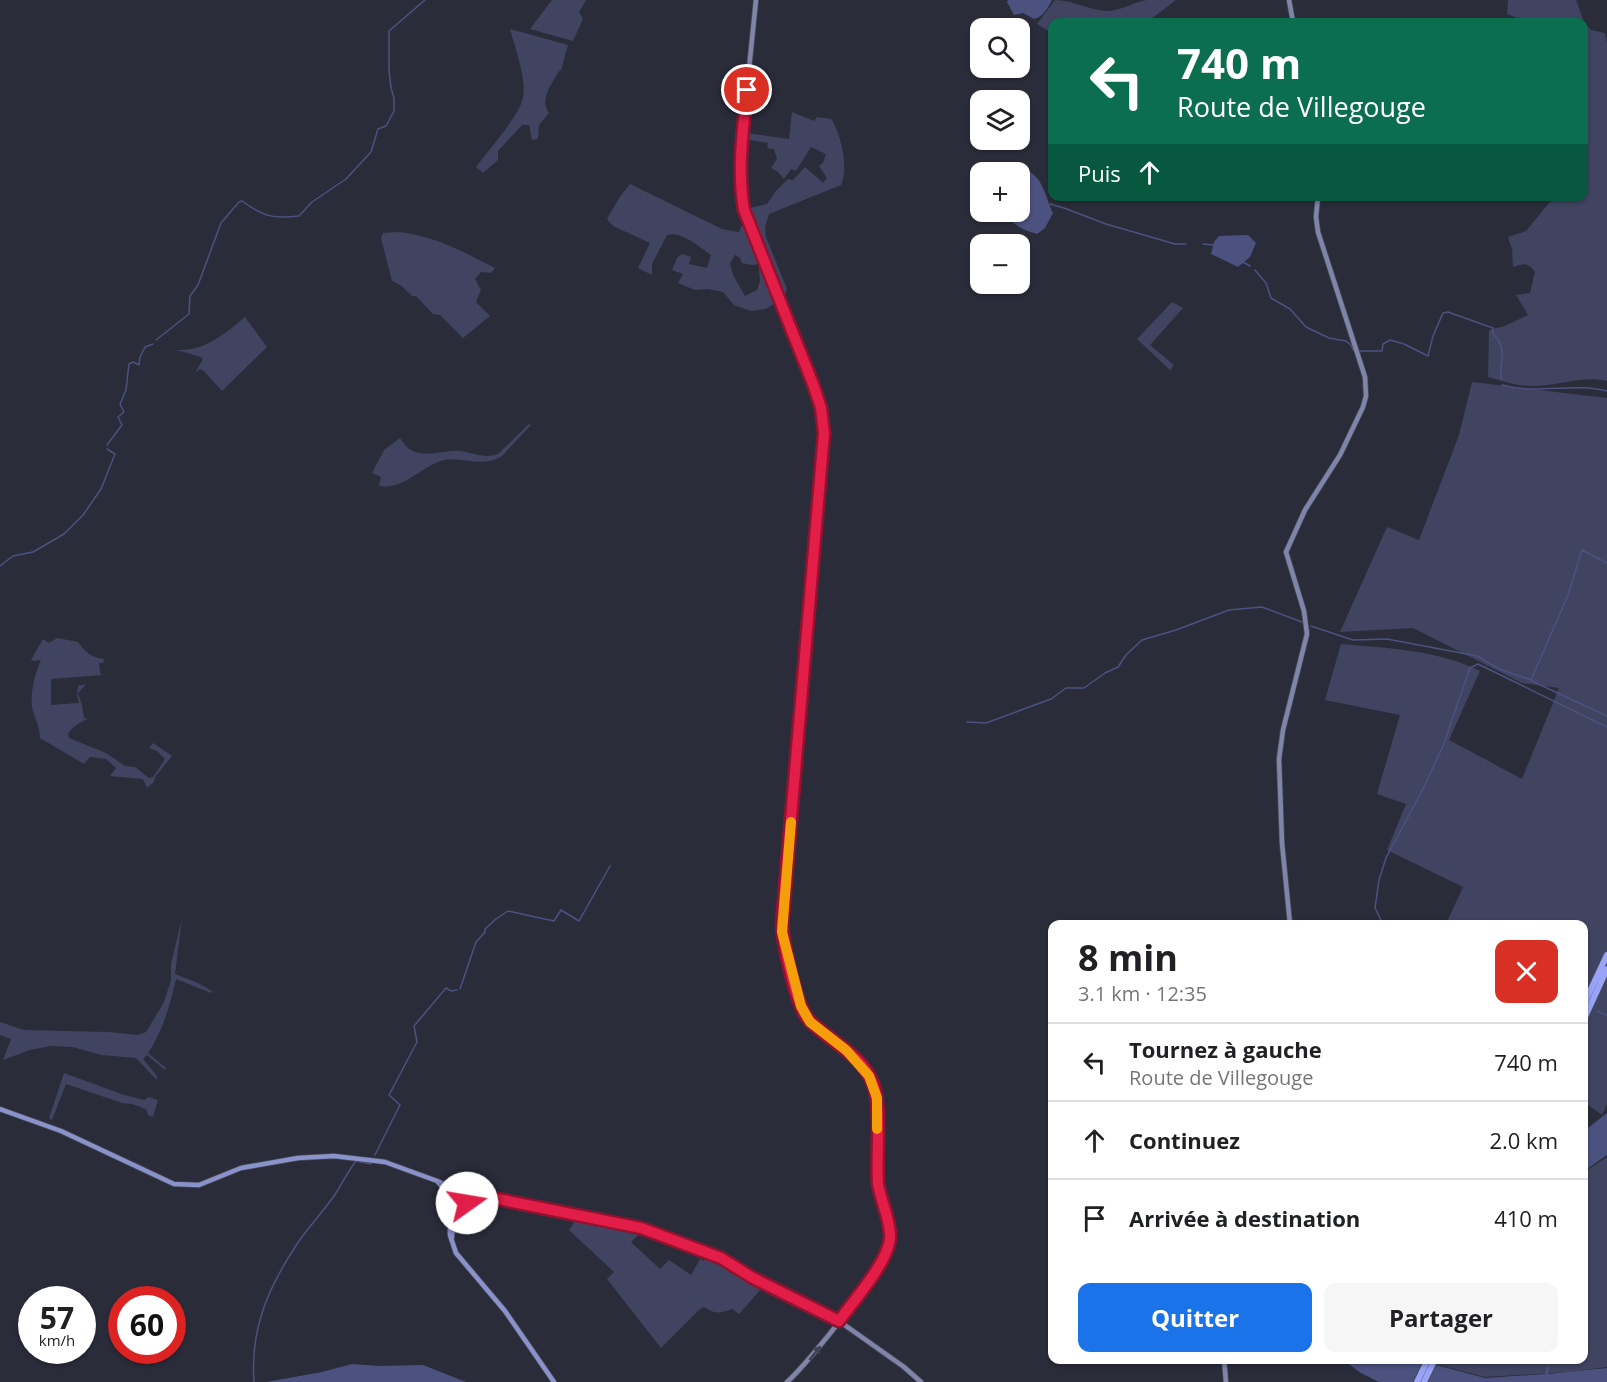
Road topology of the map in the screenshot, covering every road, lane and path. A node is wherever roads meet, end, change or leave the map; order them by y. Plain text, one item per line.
1 (756, 0) edge
2 (1289, 0) edge
3 (1292, 18) edge
4 (1318, 201) edge
5 (1290, 920) edge
6 (1607, 955) edge
7 (1607, 969) edge
8 (1588, 995) edge
9 (1588, 1010) edge
10 (0, 1109) edge
11 (436, 1180) junction
12 (455, 1193) junction
13 (448, 1197) junction
14 (465, 1197) junction
15 (488, 1197) junction
16 (466, 1207) junction
17 (450, 1211) junction
18 (458, 1213) junction
19 (453, 1243) junction
20 (839, 1321) junction
21 (1224, 1364) edge
22 (1426, 1364) edge
23 (1433, 1364) edge
24 (554, 1382) edge
25 (788, 1382) edge
26 (921, 1382) edge
27 (1226, 1382) edge
28 (1418, 1382) edge
29 (1425, 1382) edge

1 - 20 street
2 - 3 street
4 - 5 street
6 - 8 highway
7 - 9 highway
10 - 11 main road
11 - 12 main road
11 - 13 main road
12 - 13 main road
12 - 14 main road
13 - 17 main road
14 - 15 street
14 - 16 main road
15 - 16 street
15 - 20 street
16 - 18 main road
17 - 18 main road
17 - 19 main road
18 - 19 main road
19 - 24 main road
25 -> 20 street
20 - 26 street
21 - 27 street
22 - 28 highway
23 - 29 highway

